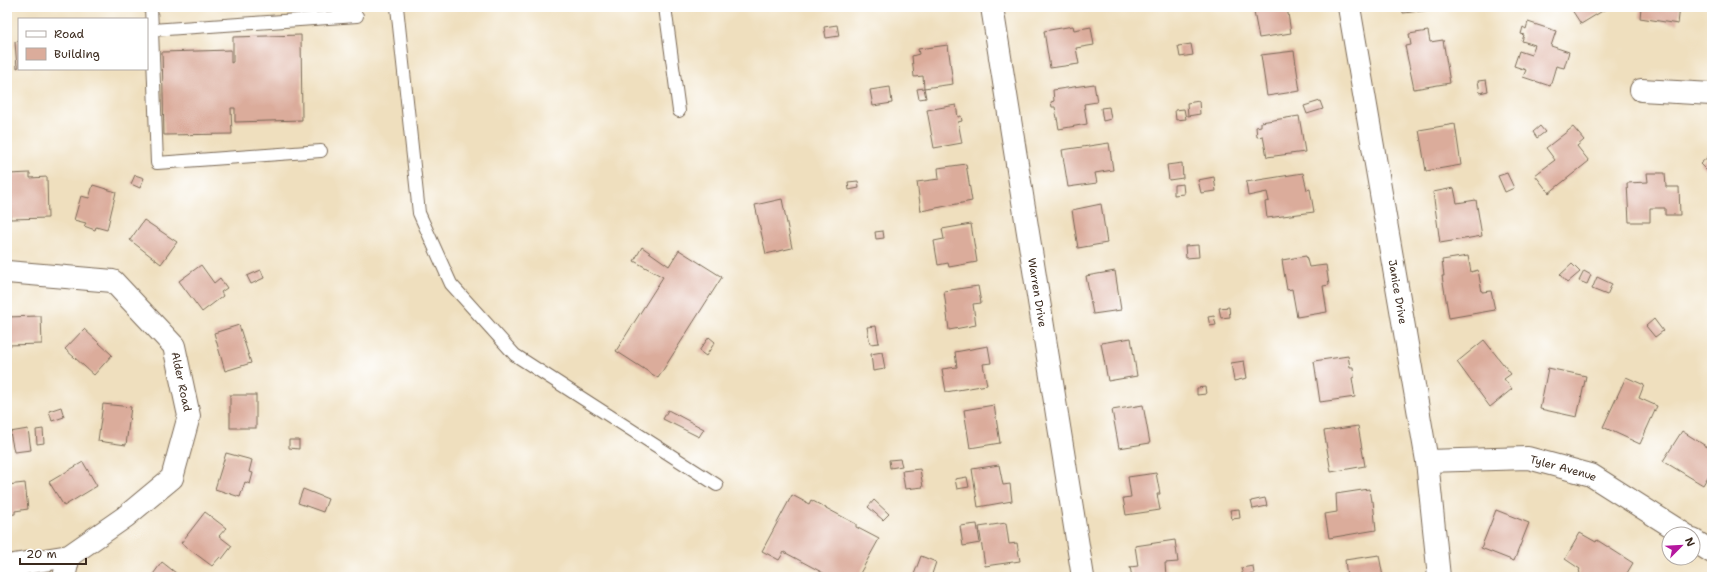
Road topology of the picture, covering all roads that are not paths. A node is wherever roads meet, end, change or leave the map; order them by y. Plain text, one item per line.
1 (151, 7) edge
2 (398, 7) edge
3 (665, 7) edge
4 (992, 7) edge
5 (1349, 7) edge
6 (357, 16) dead end
7 (152, 30) junction
8 (1641, 90) dead end
9 (1712, 94) edge
10 (679, 111) dead end
11 (321, 151) dead end
12 (7, 272) edge
13 (1427, 461) junction
14 (717, 485) dead end
15 (1671, 526) edge
16 (1701, 545) edge
17 (1712, 552) edge
18 (70, 556) junction
19 (7, 566) edge
20 (64, 577) edge
21 (1083, 577) edge
22 (1439, 577) edge

1 - 7 lane
2 - 14 lane
3 - 10 lane
4 - 21 street, Warren Drive
5 - 13 street, Janice Drive
6 - 7 lane
7 - 11 lane
8 - 9 street
12 - 18 street, Alder Road
13 - 15 street, Tyler Avenue
13 - 22 street, Janice Drive
16 - 17 street
18 - 19 street
18 - 20 street

